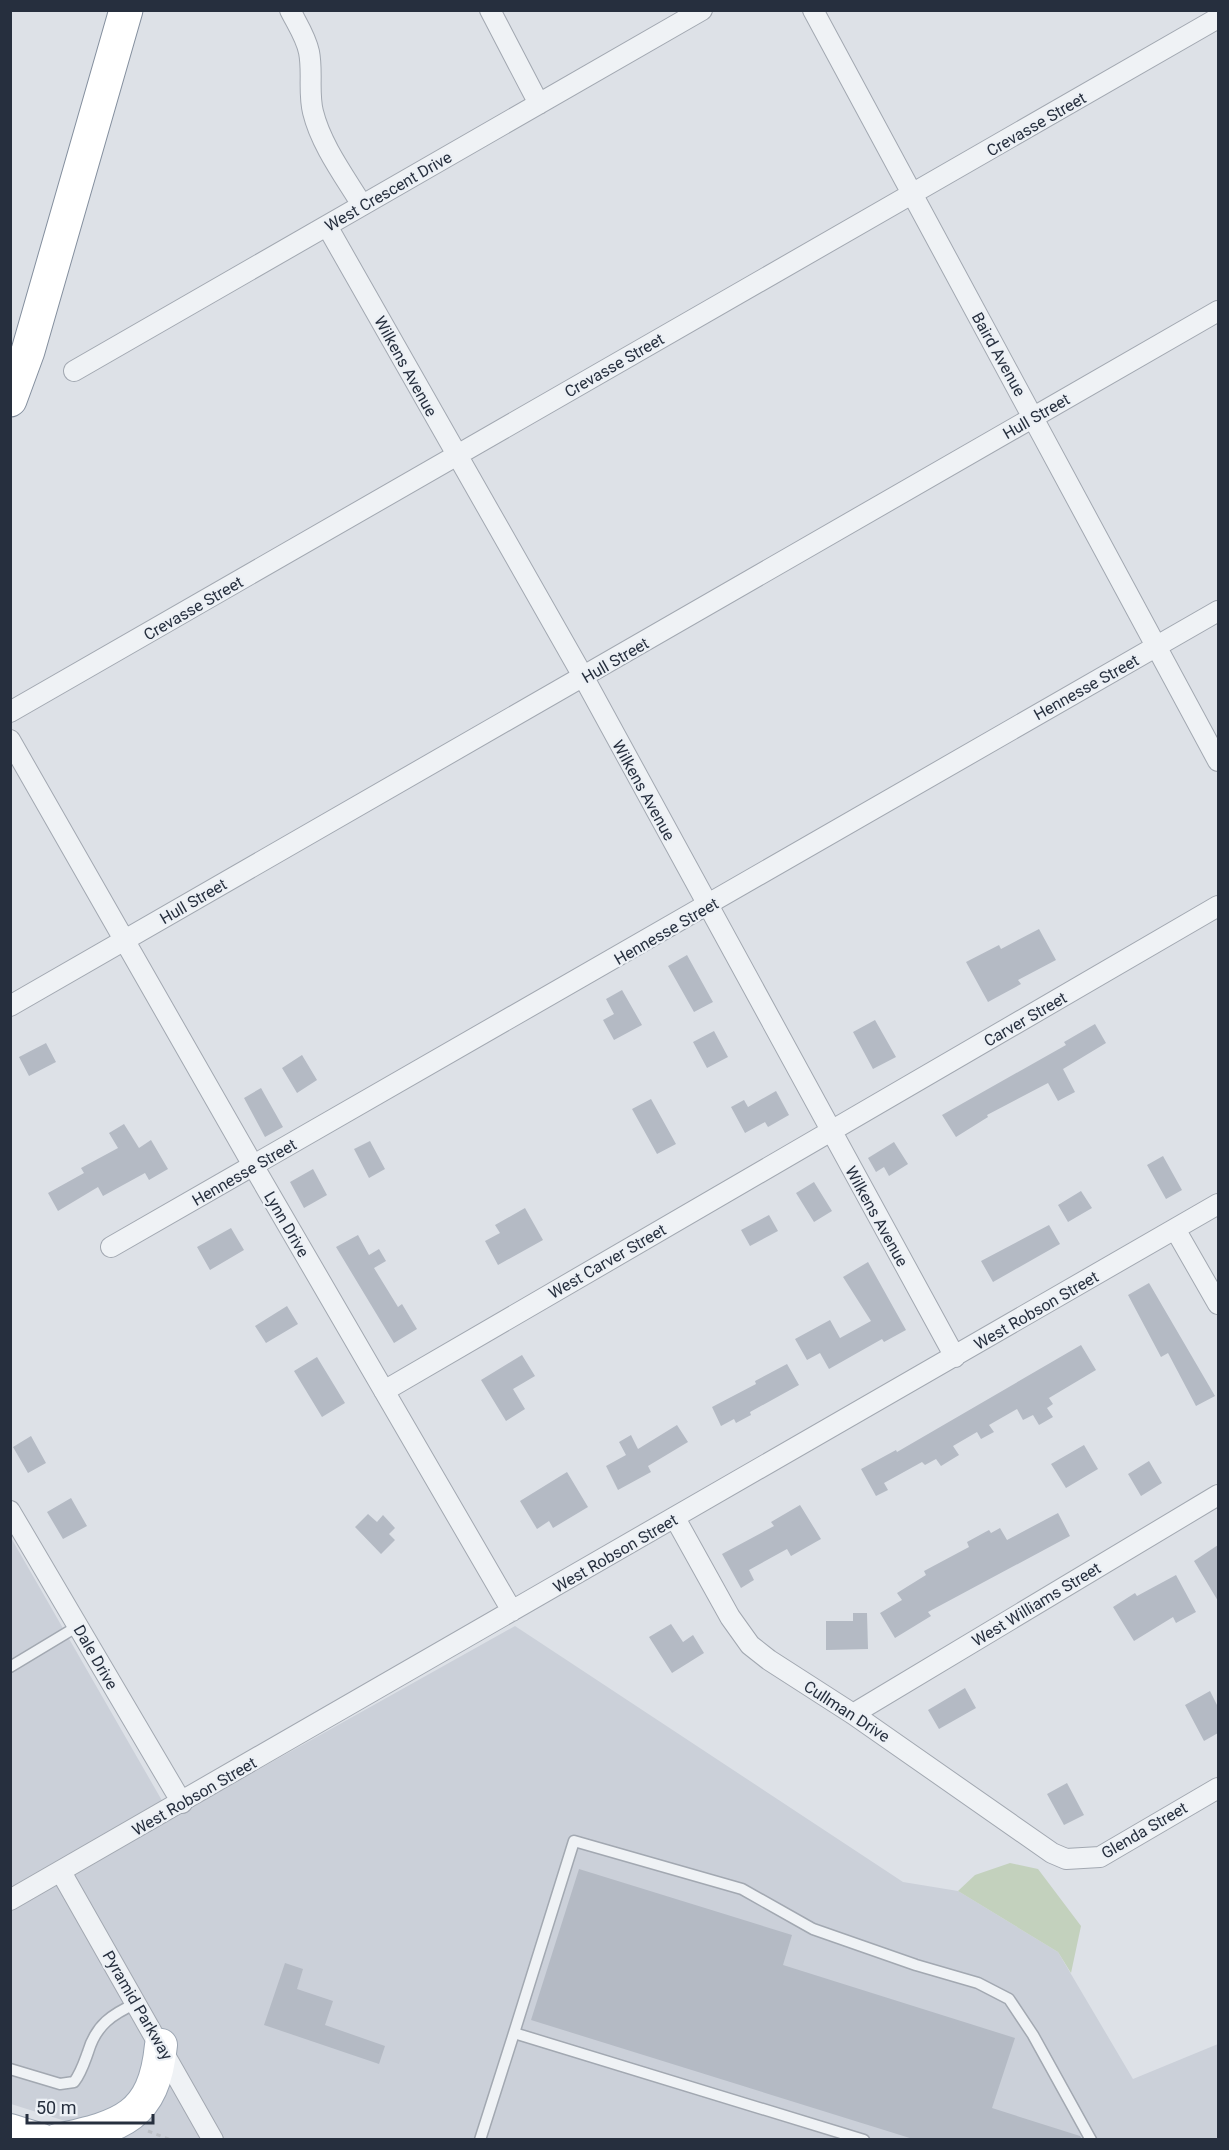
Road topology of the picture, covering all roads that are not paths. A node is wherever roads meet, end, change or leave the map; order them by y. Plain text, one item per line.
1 (126, 10) edge
2 (290, 10) edge
3 (490, 10) edge
4 (702, 10) edge
5 (813, 10) edge
6 (1218, 18) edge
7 (539, 104) junction
8 (913, 195) junction
9 (362, 205) junction
10 (327, 226) junction
11 (1218, 311) edge
12 (74, 371) dead end
13 (10, 400) edge
14 (1034, 417) junction
15 (457, 456) junction
16 (1218, 611) edge
17 (1158, 647) junction
18 (584, 678) junction
19 (10, 712) edge
20 (10, 740) edge
21 (1218, 761) edge
22 (709, 906) junction
23 (1218, 906) edge
24 (124, 940) junction
25 (10, 1006) edge
26 (831, 1132) junction
27 (254, 1167) junction
28 (1218, 1204) edge
29 (1176, 1229) junction
30 (111, 1248) dead end
31 (1218, 1304) edge
32 (955, 1357) junction
33 (384, 1391) junction
34 (1218, 1495) edge
35 (10, 1511) edge
36 (675, 1518) junction
37 (512, 1611) junction
38 (78, 1626) junction
39 (10, 1667) edge
40 (853, 1714) junction
41 (1218, 1788) edge
42 (182, 1803) junction
43 (1066, 1859) joint
44 (61, 1872) junction
45 (10, 1900) edge
46 (137, 2003) junction
47 (514, 2033) junction
48 (161, 2045) junction
49 (10, 2069) edge
50 (10, 2130) edge
51 (42, 2139) edge
52 (57, 2139) edge
53 (213, 2139) edge
54 (480, 2139) edge
55 (864, 2139) edge
56 (1091, 2139) edge

1 - 13 highway
2 - 9 street
3 - 7 street
4 - 7 street, West Crescent Drive
5 - 8 street, Baird Avenue
6 - 8 street, Crevasse Street
7 - 9 street, West Crescent Drive
8 - 14 street, Baird Avenue
8 - 15 street, Crevasse Street
9 - 10 street, West Crescent Drive
10 - 12 street, West Crescent Drive
10 - 15 street, Wilkens Avenue
11 - 14 street, Hull Street
14 - 17 street, Baird Avenue
14 - 18 street, Hull Street
15 - 18 street, Wilkens Avenue
15 - 19 street, Crevasse Street
16 - 17 street, Hennesse Street
17 - 21 street, Baird Avenue
17 - 22 street, Hennesse Street
18 - 22 street, Wilkens Avenue
18 - 24 street, Hull Street
20 - 24 street, Lynn Drive
22 - 26 street, Wilkens Avenue
22 - 27 street, Hennesse Street
23 - 26 street, Carver Street
24 - 25 street, Hull Street
24 - 27 street, Lynn Drive
26 - 32 street, Wilkens Avenue
26 - 33 street, West Carver Street
27 - 30 street, Hennesse Street
27 - 33 street, Lynn Drive
28 - 29 street, West Robson Street
29 - 31 street
29 - 32 street, West Robson Street
32 - 36 street, West Robson Street
33 - 37 street, Lynn Drive
34 - 40 street, West Williams Street
35 - 38 street, Dale Drive
36 - 37 street, West Robson Street
36 - 40 street, Cullman Drive
37 - 42 street, West Robson Street
38 - 39 lane
38 - 42 street, Dale Drive
40 - 43 street, Cullman Drive
41 - 43 street, Glenda Street
42 - 44 street, West Robson Street
44 - 45 street, West Robson Street
44 - 46 street, Pyramid Parkway
46 - 48 street, Pyramid Parkway
46 - 49 lane
47 - 54 lane
47 - 55 lane
47 - 56 lane
48 - 52 main road
48 - 53 street, Pyramid Parkway
50 - 51 main road

